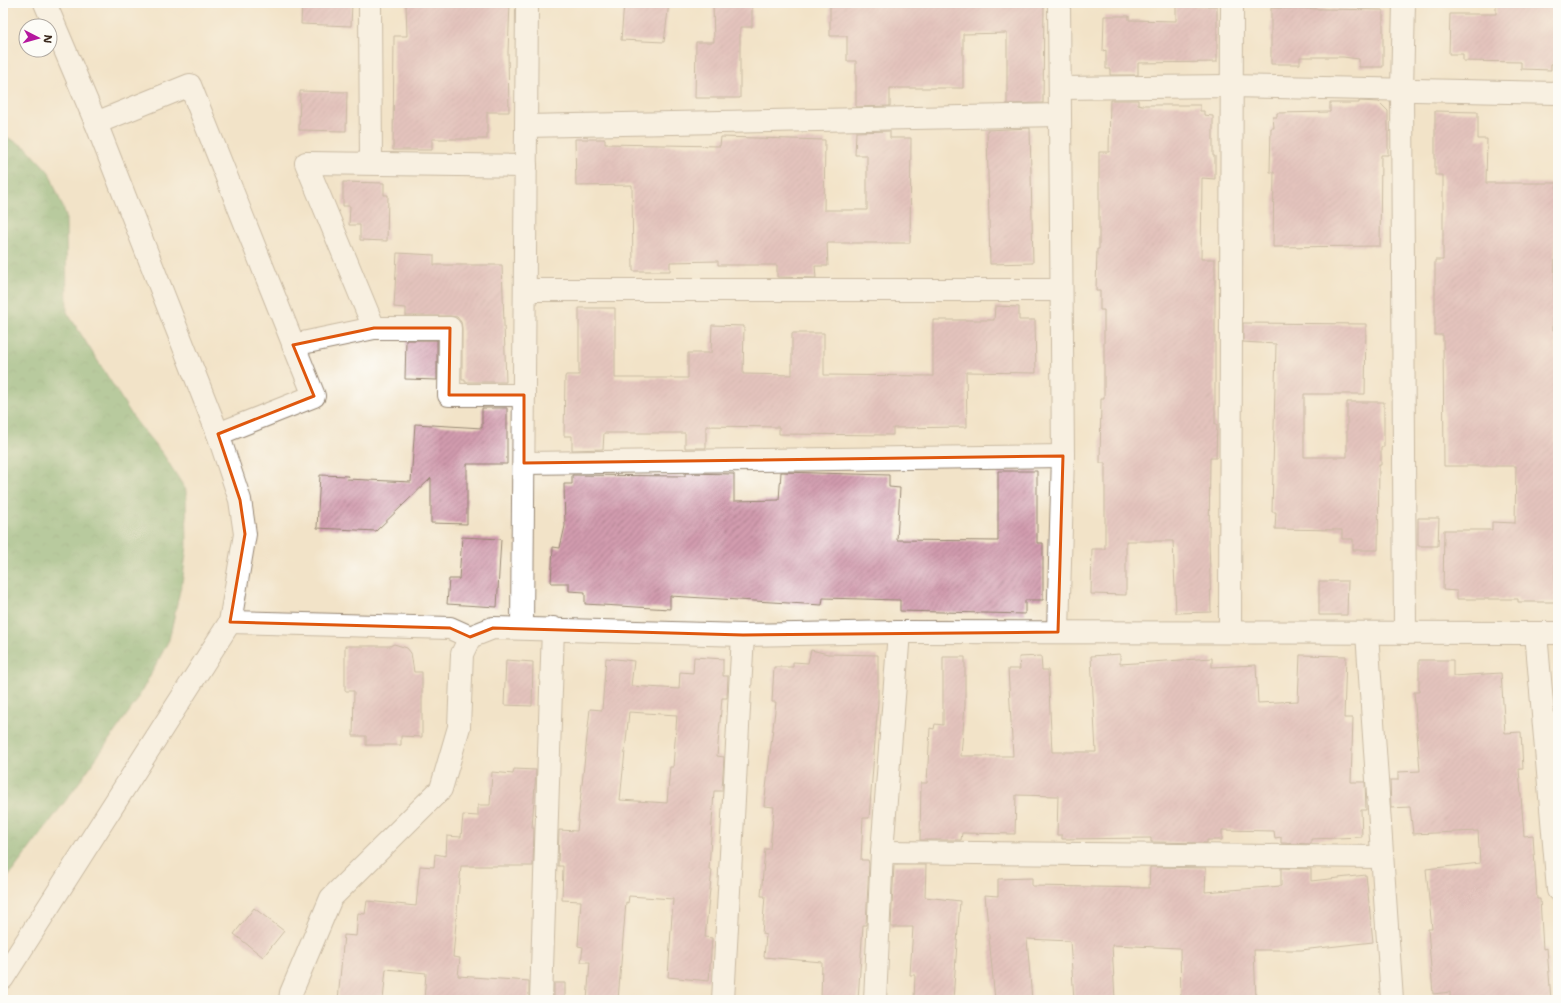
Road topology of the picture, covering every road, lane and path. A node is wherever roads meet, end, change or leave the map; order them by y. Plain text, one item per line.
1 (45, 3) edge
2 (370, 3) edge
3 (527, 3) edge
4 (1059, 3) edge
5 (1232, 3) edge
6 (1404, 3) edge
7 (1230, 86) junction
8 (1060, 88) junction
9 (1402, 90) junction
10 (1558, 93) edge
11 (1059, 115) junction
12 (96, 123) junction
13 (526, 126) junction
14 (371, 163) junction
15 (526, 166) junction
16 (525, 290) junction
17 (1061, 290) junction
18 (374, 328) junction
19 (293, 345) junction
20 (524, 395) junction
21 (218, 434) junction
22 (1062, 456) junction
23 (524, 463) junction
24 (230, 622) junction
25 (522, 628) junction
26 (553, 628) junction
27 (899, 632) junction
28 (1058, 632) junction
29 (1230, 632) junction
30 (1367, 632) junction
31 (1405, 632) junction
32 (1536, 633) junction
33 (1558, 633) edge
34 (743, 635) junction
35 (470, 637) junction
36 (882, 852) junction
37 (1382, 857) junction
38 (1558, 890) edge
39 (3, 978) edge
40 (290, 1000) edge
41 (541, 1000) edge
42 (723, 1000) edge
43 (875, 1000) edge
44 (1392, 1000) edge

1 - 12 street
2 - 14 street
3 - 13 street
4 - 8 street
5 - 7 street
6 - 9 street
7 - 8 street
7 - 9 street
7 - 29 street
8 - 11 street
9 - 10 street
9 - 31 street
11 - 13 street
11 - 17 street
12 - 19 street
12 - 21 street
13 - 15 street
14 - 15 street
14 - 18 street
15 - 16 street
16 - 17 street
16 - 20 street
17 - 22 street
18 - 19 street
18 - 20 street
19 - 21 street
20 - 23 street
21 - 24 street
22 - 23 street
22 - 28 street
23 - 25 street
24 - 35 street
24 - 39 street
25 - 26 street
25 - 35 street
26 - 34 street
26 - 41 street
27 - 28 street
27 - 34 street
27 - 36 street
28 - 29 street
29 - 30 street
30 - 31 street
30 - 37 street
31 - 32 street
32 - 33 street
32 - 38 street
34 - 42 street
35 - 40 street
36 - 37 street
36 - 43 street
37 - 44 street

